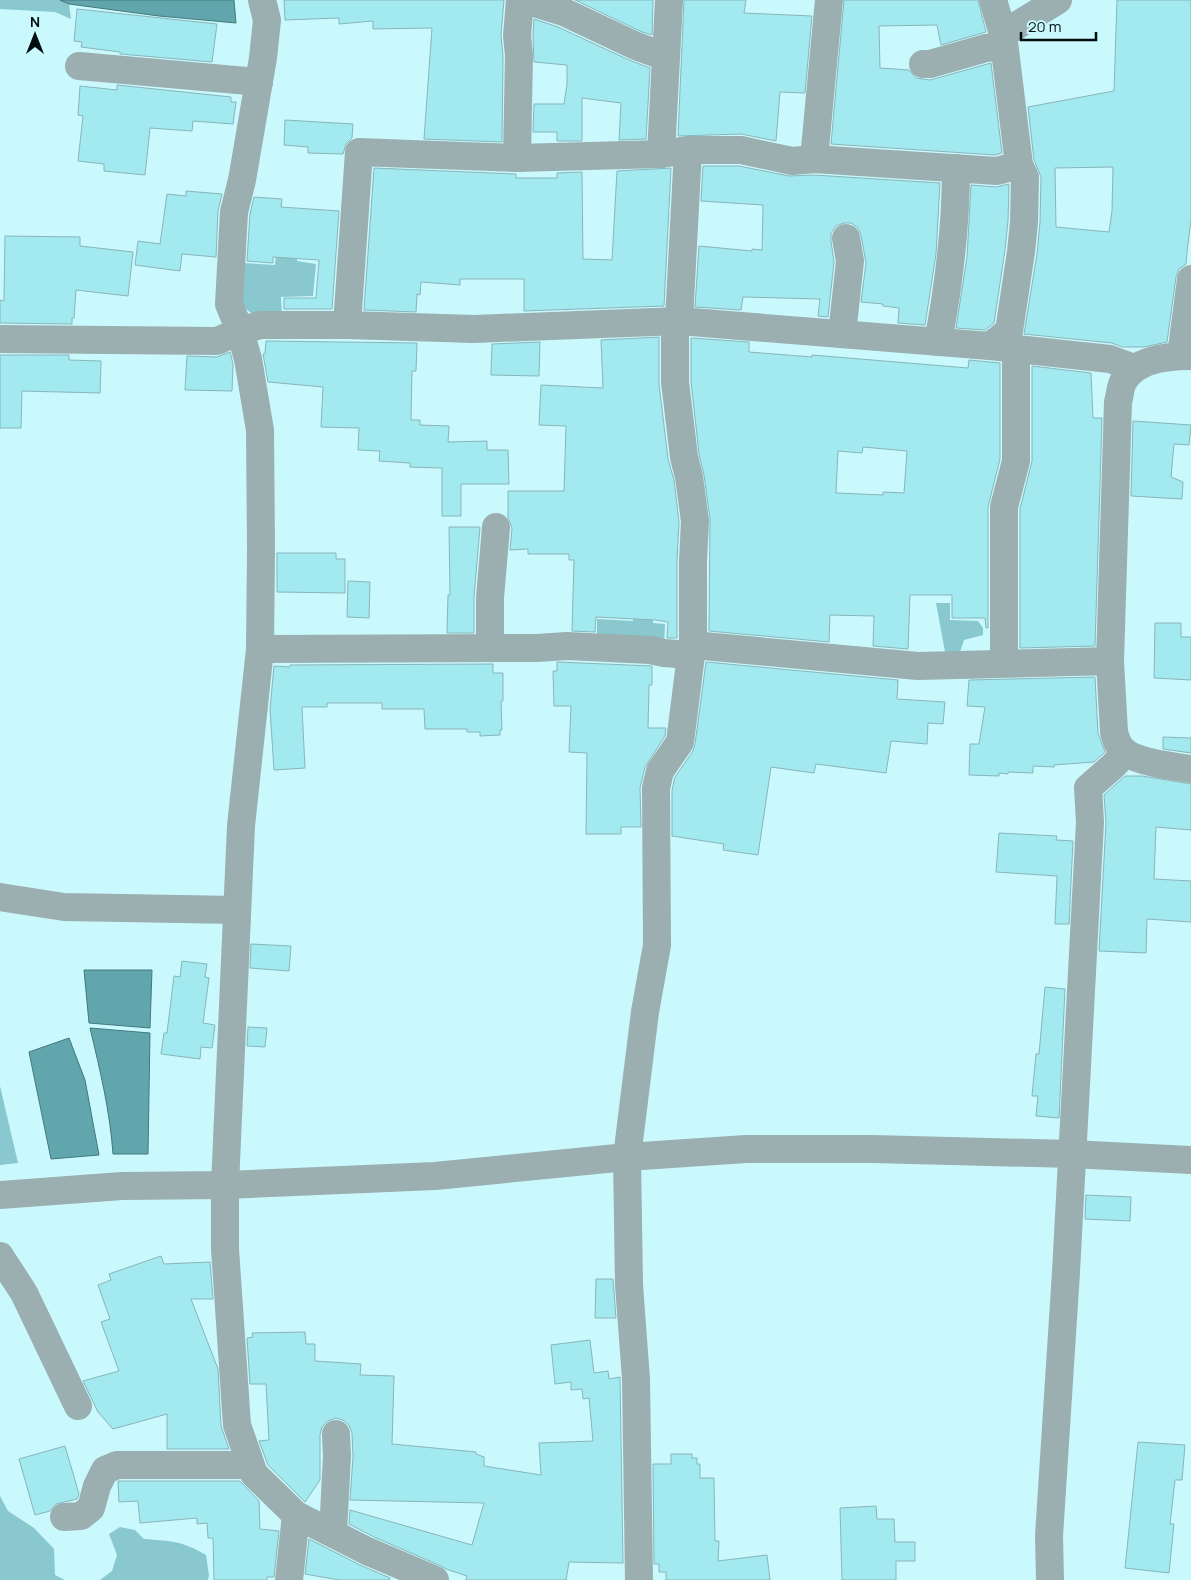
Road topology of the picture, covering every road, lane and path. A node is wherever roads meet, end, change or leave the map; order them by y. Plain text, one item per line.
1 (262, 0) edge
2 (520, 0) edge
3 (524, 0) edge
4 (669, 0) edge
5 (830, 0) edge
6 (993, 0) edge
7 (1058, 0) edge
8 (1003, 40) junction
9 (666, 57) junction
10 (922, 64) dead end
11 (79, 66) dead end
12 (259, 82) junction
13 (688, 150) junction
14 (661, 154) junction
15 (517, 158) junction
16 (814, 159) junction
17 (1019, 165) junction
18 (956, 168) junction
19 (846, 238) dead end
20 (1191, 279) edge
21 (679, 321) junction
22 (347, 325) junction
23 (240, 331) junction
24 (842, 334) junction
25 (0, 339) edge
26 (938, 342) junction
27 (1003, 347) junction
28 (1186, 356) edge
29 (1134, 368) junction
30 (496, 527) dead end
31 (490, 648) junction
32 (260, 649) junction
33 (692, 650) junction
34 (1110, 661) junction
35 (1004, 663) junction
36 (1125, 753) junction
37 (1191, 768) edge
38 (0, 897) edge
39 (238, 910) junction
40 (1071, 1154) junction
41 (627, 1157) junction
42 (1191, 1160) edge
43 (226, 1186) junction
44 (0, 1195) edge
45 (0, 1256) edge
46 (78, 1406) dead end
47 (336, 1434) dead end
48 (250, 1465) junction
49 (296, 1515) junction
50 (64, 1517) dead end
51 (333, 1533) junction
52 (289, 1580) edge
53 (435, 1580) edge
54 (639, 1580) edge
55 (1050, 1580) edge

1 - 12 street
2 - 15 street
3 - 9 street
4 - 9 street
5 - 16 street
6 - 8 street
7 - 8 street
8 - 10 street
8 - 17 street
9 - 14 street
11 - 12 street
12 - 23 street
13 - 14 street
13 - 16 street
13 - 21 street
14 - 15 street
15 - 22 street
16 - 18 street
17 - 18 street
17 - 27 street
18 - 26 street
19 - 24 street
20 - 28 street
21 - 22 street
21 - 24 street
21 - 33 street
22 - 23 street
23 - 25 street
23 - 32 street
24 - 26 street
26 - 27 street
27 - 29 street
27 - 35 street
28 - 29 street
29 - 34 street
30 - 31 street
31 - 32 street
31 - 33 street
32 - 39 street
33 - 35 street
33 - 41 street
34 - 35 street
34 - 36 street
36 - 37 street
36 - 40 street
38 - 39 street
39 - 43 street
40 - 41 street
40 - 42 street
40 - 55 street
41 - 43 street
41 - 54 street
43 - 44 street
43 - 48 street
45 - 46 street
47 - 51 street
48 - 49 street
48 - 50 street
49 - 51 street
49 - 52 street
51 - 53 street

